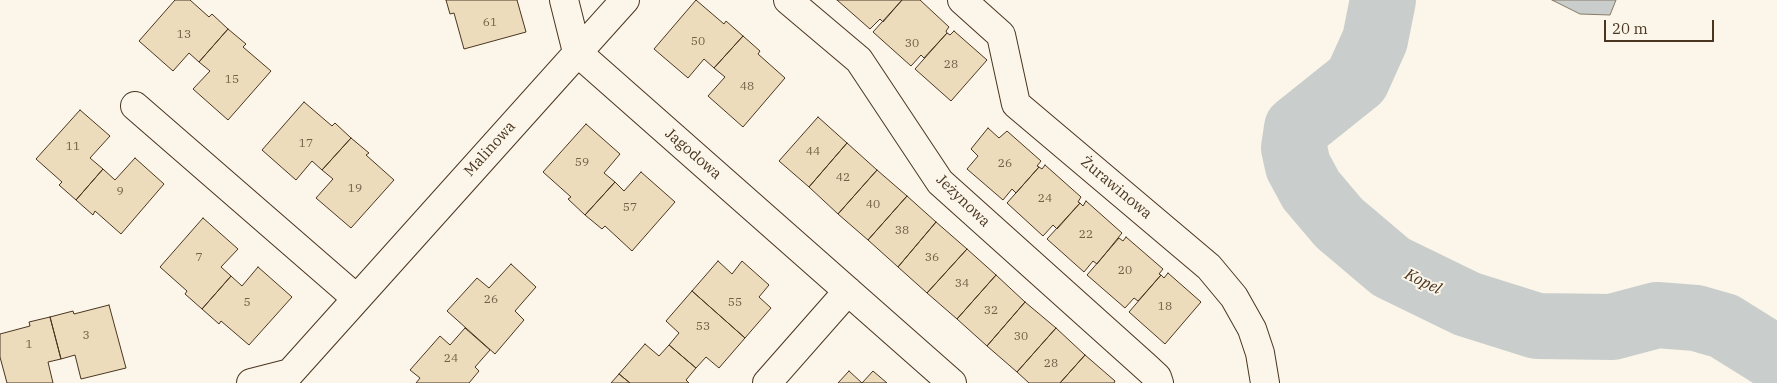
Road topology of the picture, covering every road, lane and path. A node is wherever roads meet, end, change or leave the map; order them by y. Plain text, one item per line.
1 (564, 0) edge
2 (625, 0) edge
3 (788, 0) edge
4 (962, 0) edge
5 (578, 52) junction
6 (135, 106) dead end
7 (848, 291) junction
8 (356, 298) junction
9 (252, 383) edge
10 (767, 383) edge
11 (952, 383) edge
12 (1159, 383) edge
13 (1265, 383) edge

1 - 5 street
2 - 5 street, Malinowa
3 - 12 street, Jeżynowa
4 - 13 street, Żurawinowa
5 - 7 street, Jagodowa
5 - 8 street, Malinowa
6 - 8 street
7 - 10 street
7 - 11 street, Jagodowa
8 - 9 street, Malinowa

